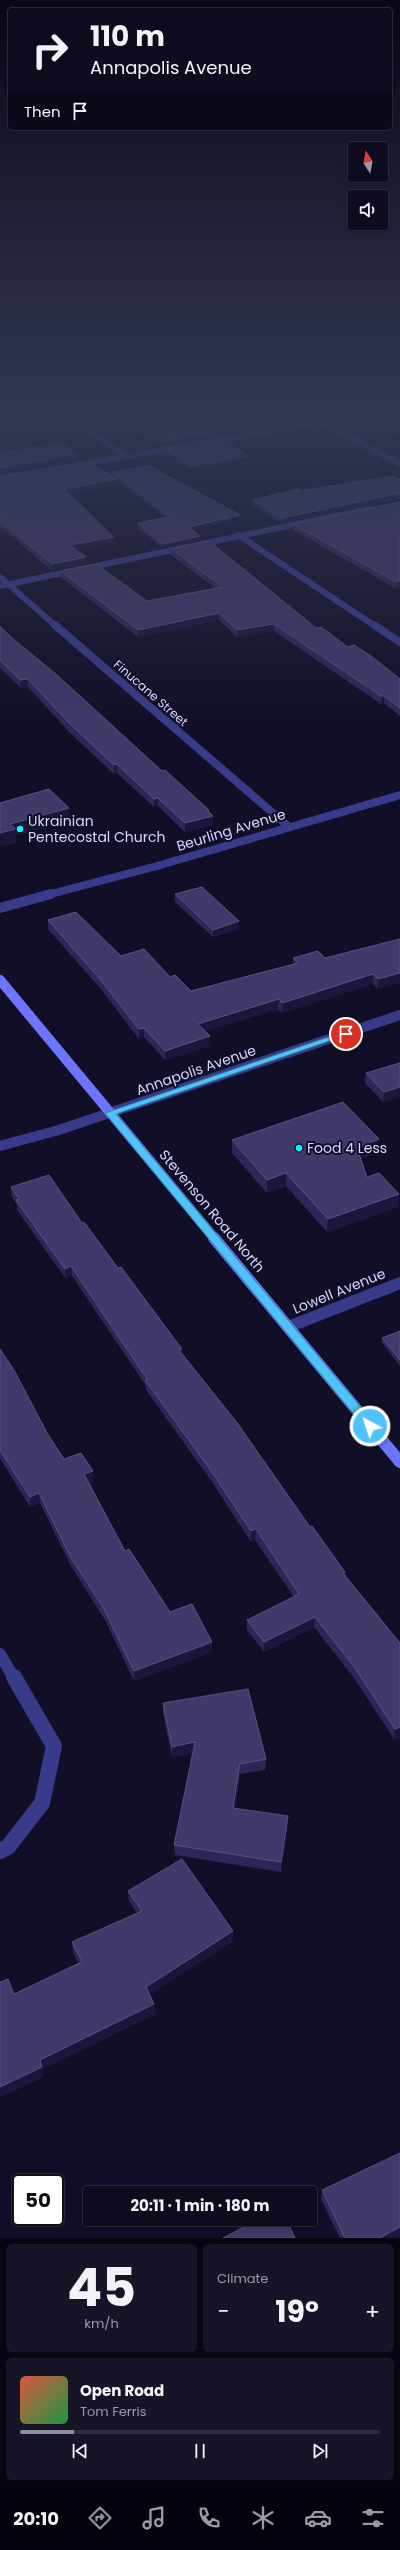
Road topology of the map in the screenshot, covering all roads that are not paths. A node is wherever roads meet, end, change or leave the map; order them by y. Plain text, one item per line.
1 (320, 518) edge
2 (238, 535) junction
3 (0, 578) edge
4 (9, 585) junction
5 (0, 586) edge
6 (400, 642) edge
7 (400, 795) edge
8 (288, 826) junction
9 (0, 908) edge
10 (0, 980) edge
11 (400, 1015) edge
12 (110, 1113) junction
13 (0, 1146) edge
14 (400, 1283) edge
15 (288, 1327) junction
16 (400, 1462) edge
17 (0, 1654) edge
18 (0, 1851) edge

1 - 2 street
2 - 4 street
2 - 6 street
3 - 4 street, Finucane Street
4 - 5 street
4 - 8 street, Finucane Street
7 - 8 street, Beurling Avenue
8 - 9 street, Beurling Avenue
10 - 12 main road, Stevenson Road North
11 - 12 street, Annapolis Avenue
12 - 13 street, Annapolis Avenue
12 - 15 main road, Stevenson Road North
14 - 15 street, Lowell Avenue
15 - 16 main road, Stevenson Road North
17 - 18 street

